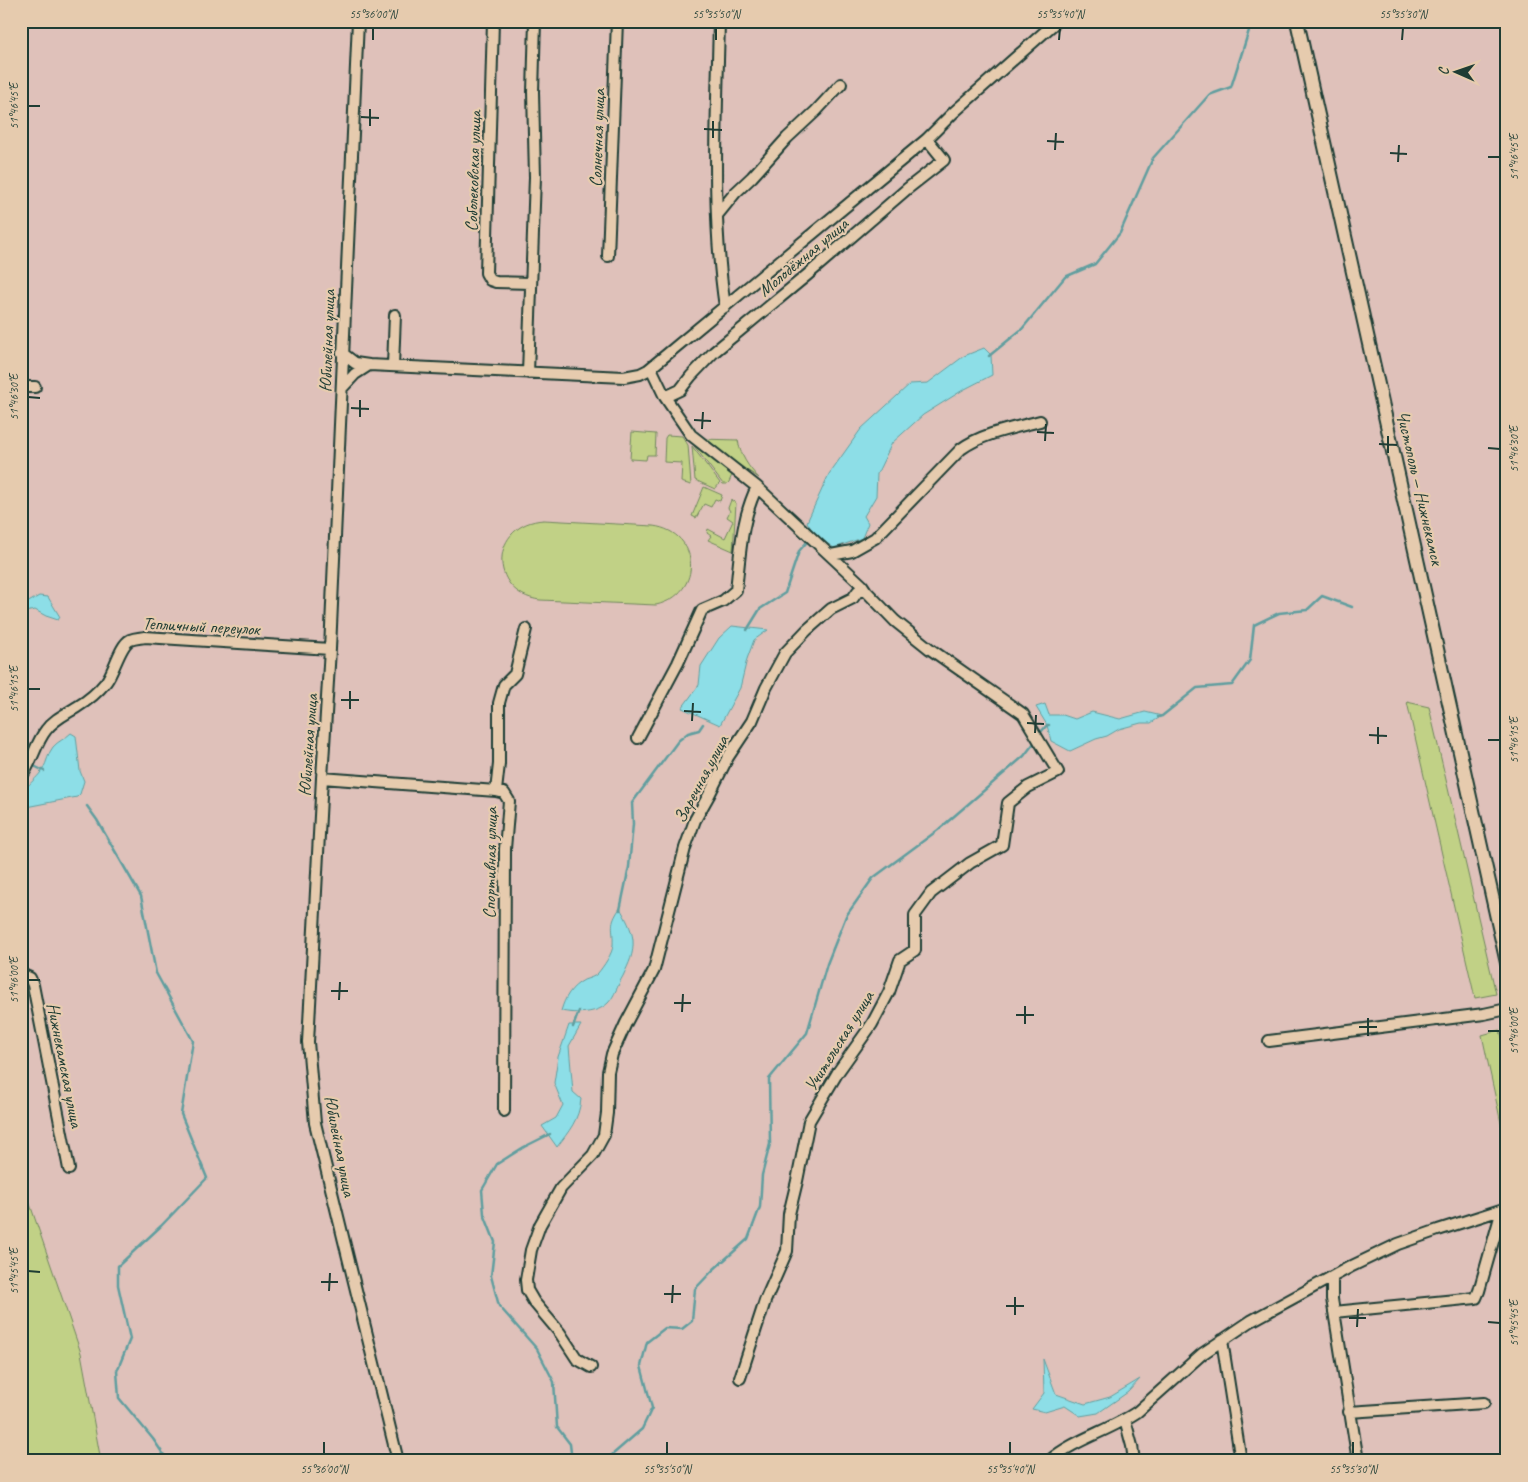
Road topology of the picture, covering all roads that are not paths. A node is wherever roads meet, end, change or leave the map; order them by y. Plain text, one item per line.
1 (358, 21) edge
2 (493, 21) edge
3 (535, 21) edge
4 (617, 21) edge
5 (719, 21) edge
6 (1057, 21) edge
7 (1297, 21) edge
8 (840, 84) dead end
9 (927, 139) junction
10 (718, 214) junction
11 (608, 256) dead end
12 (531, 283) junction
13 (725, 307) junction
14 (395, 315) dead end
15 (342, 353) junction
16 (369, 366) junction
17 (393, 366) junction
18 (651, 368) junction
19 (528, 373) junction
20 (21, 387) edge
21 (35, 387) dead end
22 (342, 388) junction
23 (665, 397) junction
24 (1040, 421) dead end
25 (757, 487) junction
26 (831, 555) junction
27 (866, 591) junction
28 (526, 629) dead end
29 (330, 649) junction
30 (638, 738) dead end
31 (21, 777) edge
32 (322, 778) junction
33 (496, 791) junction
34 (1507, 963) edge
35 (21, 974) edge
36 (1507, 1009) edge
37 (1269, 1041) dead end
38 (504, 1111) dead end
39 (69, 1169) dead end
40 (1504, 1209) edge
41 (1332, 1277) junction
42 (1334, 1312) junction
43 (1222, 1340) junction
44 (591, 1367) dead end
45 (740, 1378) dead end
46 (1484, 1403) dead end
47 (1349, 1412) junction
48 (1125, 1420) junction
49 (398, 1461) edge
50 (1049, 1461) edge
51 (1134, 1461) edge
52 (1241, 1461) edge
53 (1358, 1461) edge

1 - 15 street, Юбилейная улица
2 - 12 street, Соболековская улица
3 - 12 street
4 - 11 street, Солнечная улица
5 - 10 street
6 - 9 street, Молодёжная улица
7 - 34 main road, Чистополь — Нижнекамск
8 - 10 street
9 - 13 street, Молодёжная улица
9 - 23 street, Молодёжная улица
10 - 13 street
12 - 19 street
13 - 18 street, Молодёжная улица
14 - 17 street
15 - 16 street, Молодёжная улица
15 - 22 street, Юбилейная улица
16 - 17 street, Молодёжная улица
16 - 22 street
17 - 19 street, Молодёжная улица
18 - 19 street, Молодёжная улица
18 - 23 street
20 - 21 street
22 - 29 street, Юбилейная улица
23 - 25 street
24 - 26 street
25 - 26 street
25 - 30 street
26 - 27 street
27 - 44 street, Заречная улица
27 - 45 street, Учительская улица
28 - 33 street, Спортивная улица
29 - 31 street, Тепличный переулок
29 - 32 street, Юбилейная улица
32 - 33 street
32 - 49 street, Юбилейная улица
33 - 38 street, Спортивная улица
35 - 39 street, Нижнекамская улица
36 - 37 street
40 - 41 street
40 - 42 street
41 - 42 street
41 - 43 street
42 - 47 street
43 - 48 street
43 - 52 street
46 - 47 street
47 - 53 street
48 - 50 street
48 - 51 street

